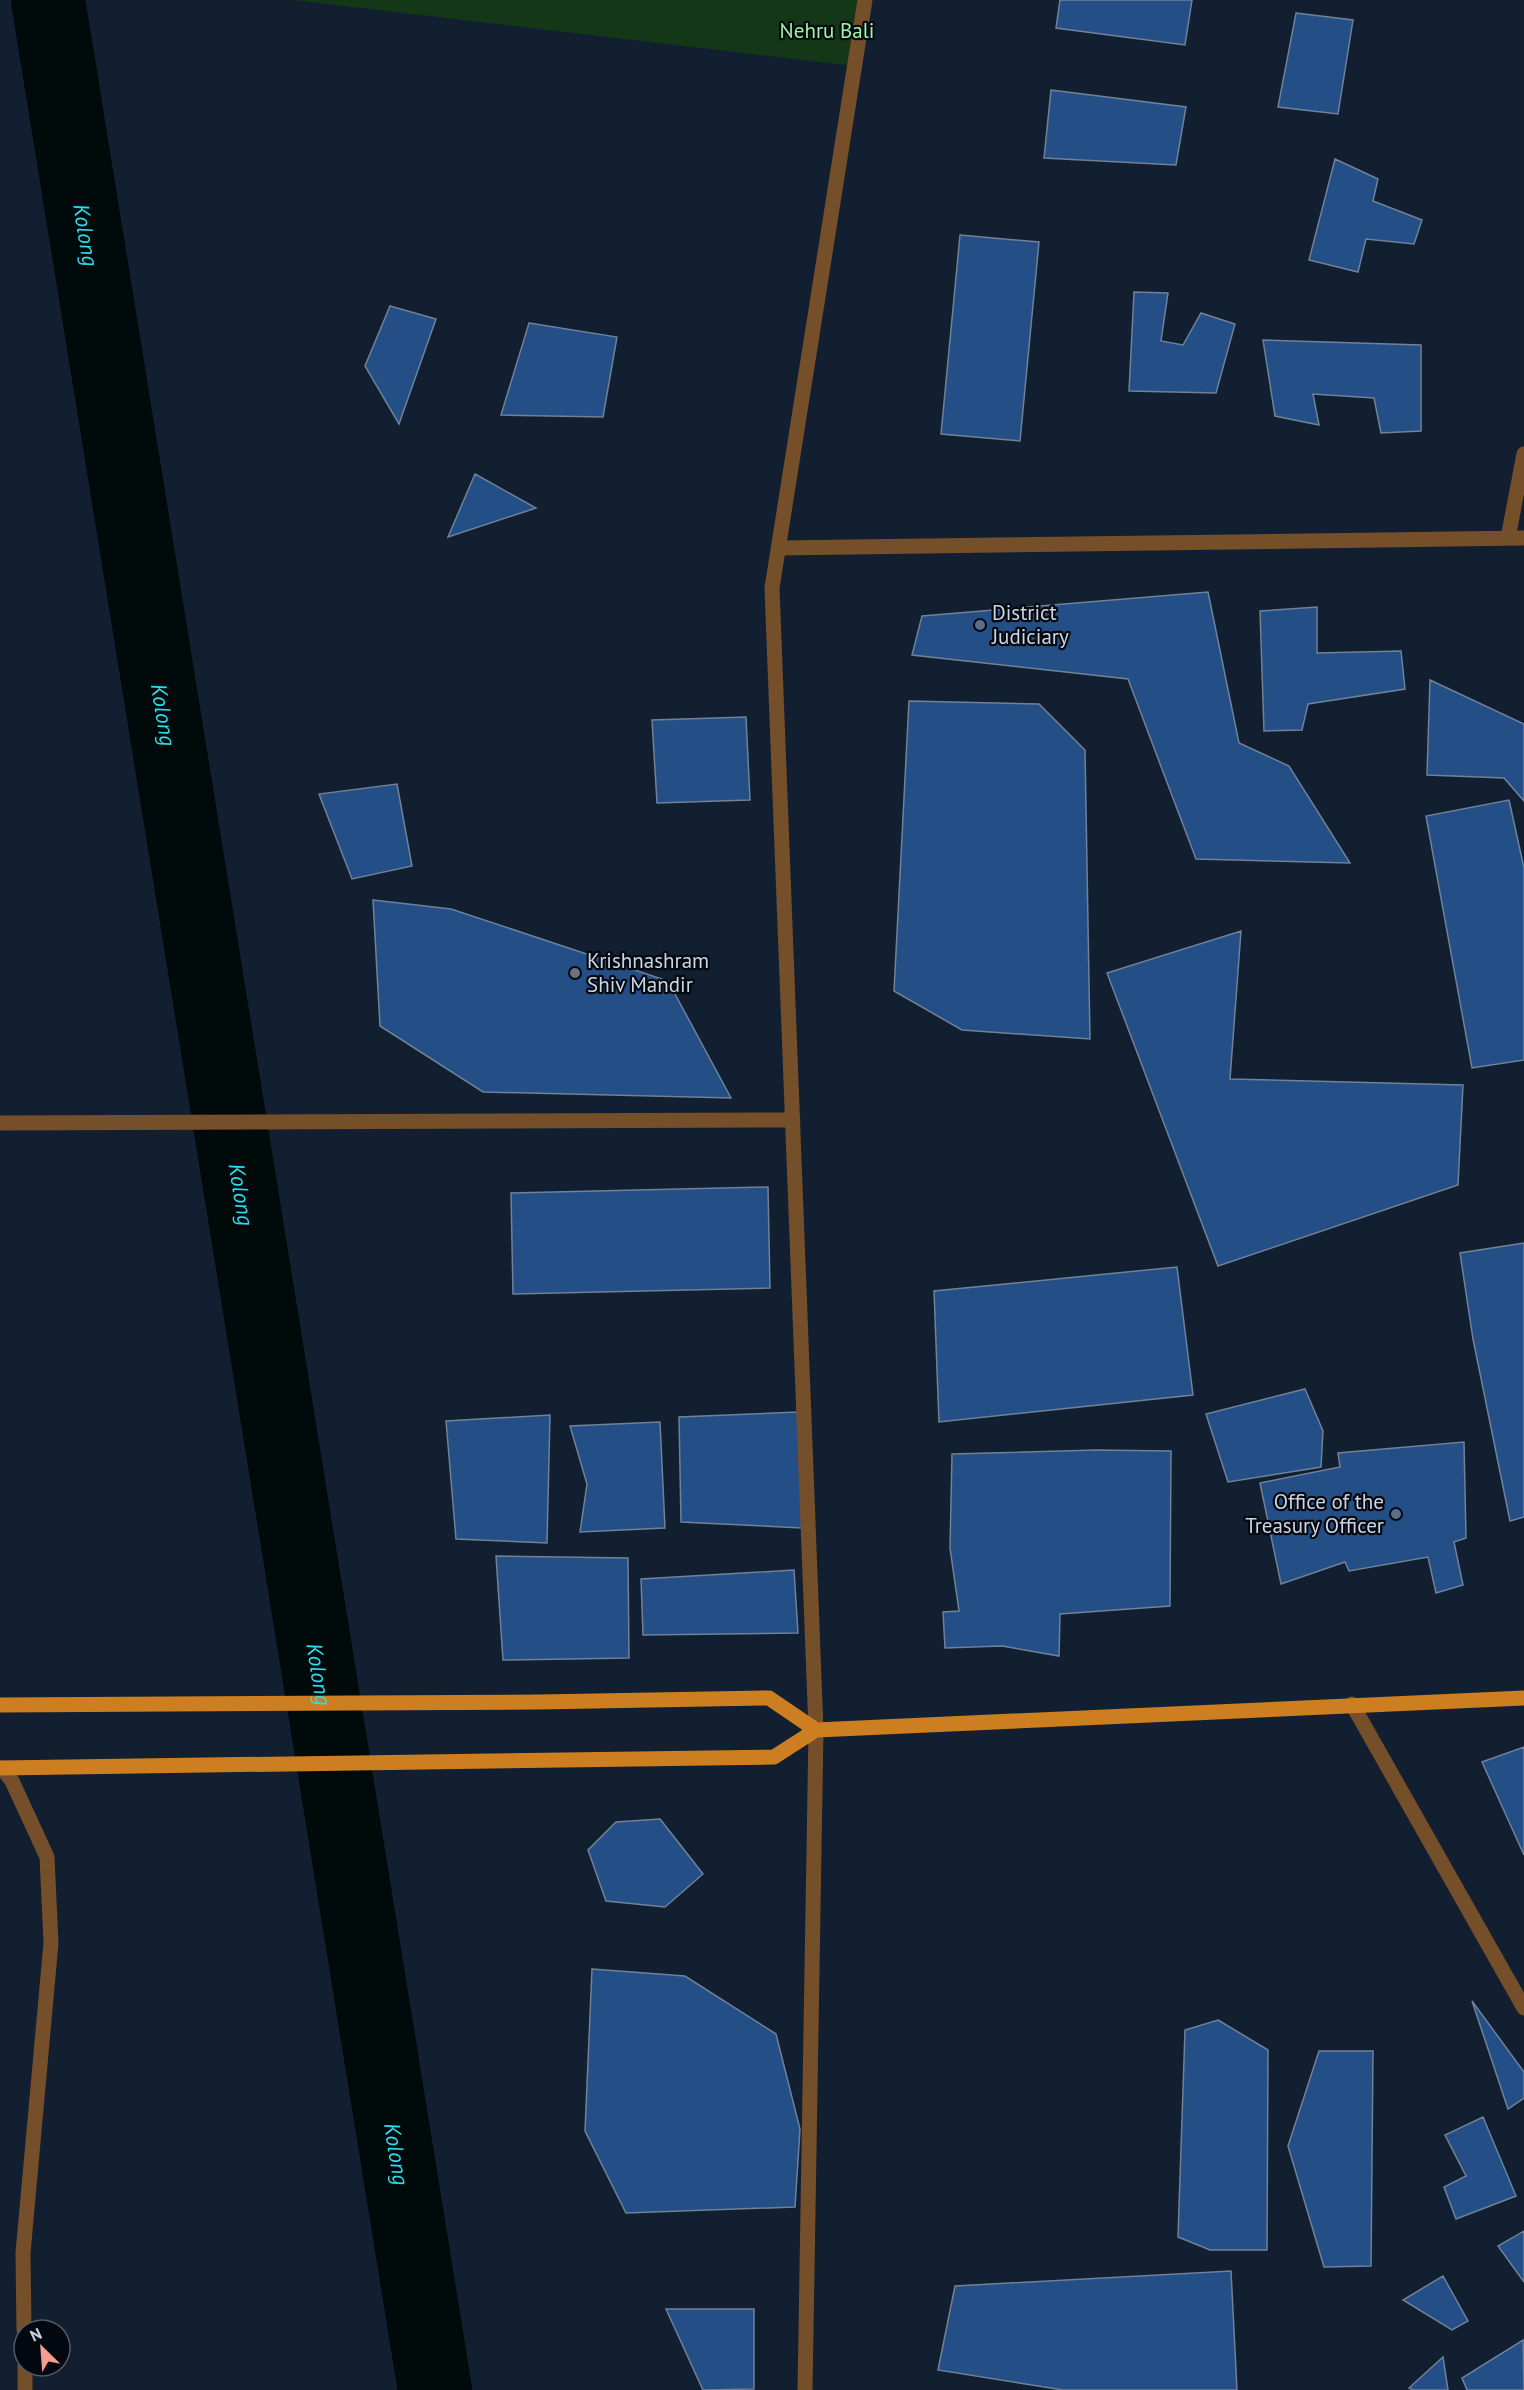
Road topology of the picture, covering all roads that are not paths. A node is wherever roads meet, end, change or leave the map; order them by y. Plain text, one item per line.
1 (865, 0) edge
2 (1524, 454) edge
3 (1508, 538) junction
4 (1524, 538) edge
5 (778, 548) junction
6 (793, 1120) junction
7 (0, 1123) edge
8 (1524, 1698) edge
9 (1352, 1704) junction
10 (0, 1705) edge
11 (816, 1730) junction
12 (1, 1768) edge
13 (1524, 2008) edge
14 (24, 2318) edge
15 (805, 2390) edge

1 - 5 street
2 - 3 street
3 - 4 street
3 - 5 street
5 - 6 street
6 - 7 street
6 - 11 street
8 - 9 main road
9 - 11 main road
9 - 13 street
10 - 11 main road
11 - 12 main road
11 - 15 street
12 - 14 street

